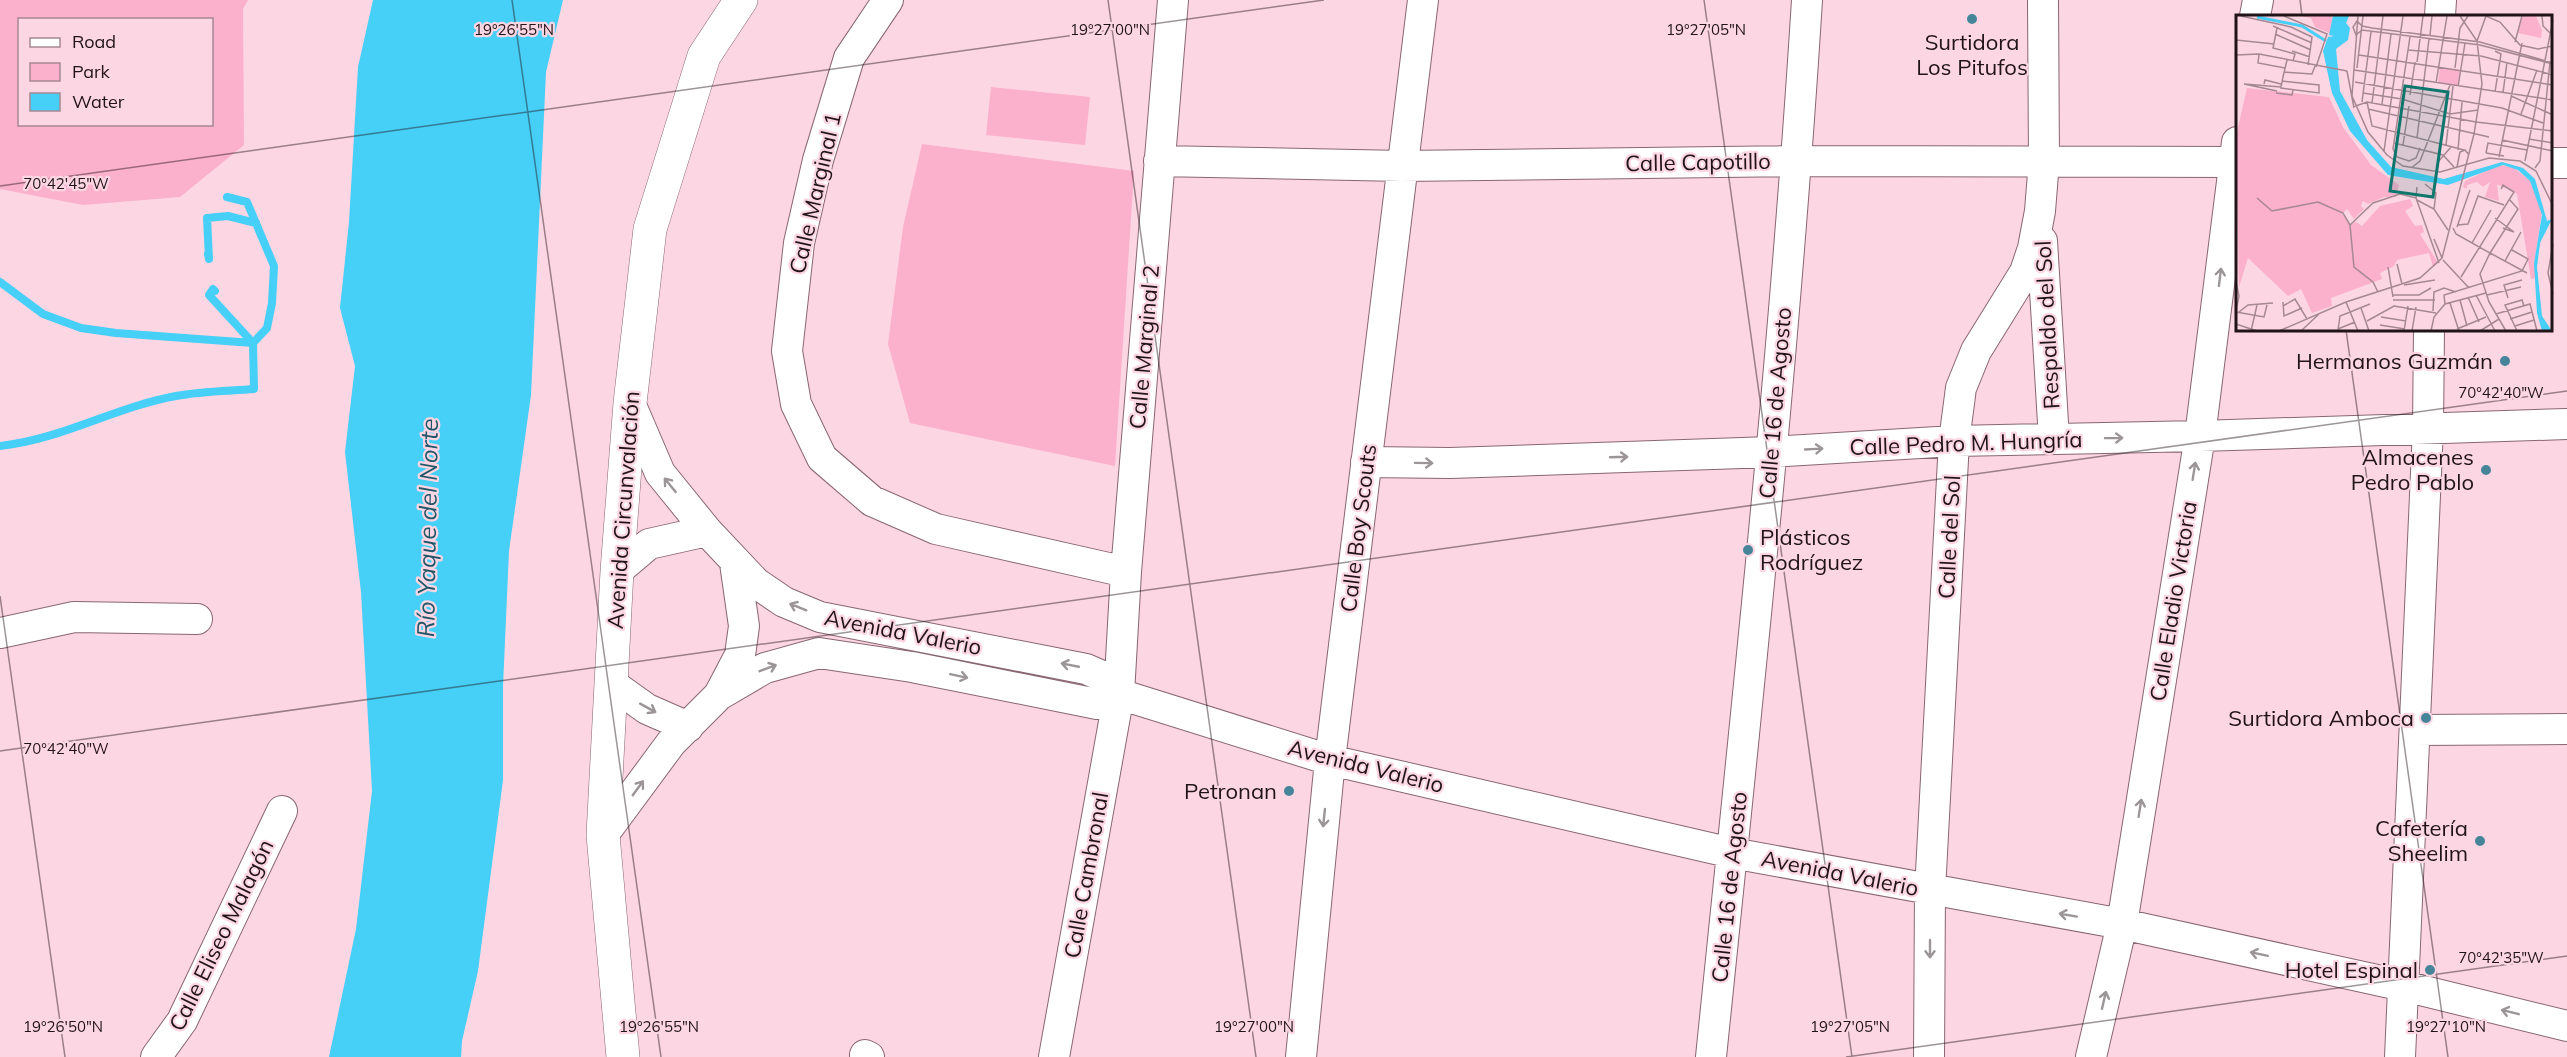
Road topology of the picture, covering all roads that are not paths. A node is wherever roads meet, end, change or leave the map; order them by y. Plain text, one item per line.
1 (741, 0) edge
2 (888, 0) edge
3 (1173, 0) edge
4 (1423, 0) edge
5 (1807, 0) edge
6 (2043, 0) edge
7 (2258, 0) edge
8 (2441, 0) edge
9 (2255, 15) edge
10 (2440, 15) edge
11 (2236, 155) edge
12 (2044, 160) junction
13 (1159, 161) junction
14 (1797, 161) junction
15 (1402, 166) junction
16 (2040, 211) junction
17 (2429, 332) edge
18 (630, 403) junction
19 (2567, 424) edge
20 (2428, 428) junction
21 (2200, 436) junction
22 (2054, 439) junction
23 (1954, 441) junction
24 (1772, 452) junction
25 (1366, 462) junction
26 (707, 531) junction
27 (735, 562) junction
28 (617, 571) junction
29 (1126, 572) junction
30 (197, 619) dead end
31 (0, 633) edge
32 (612, 684) junction
33 (1119, 694) junction
34 (719, 695) junction
35 (688, 727) junction
36 (2567, 729) edge
37 (2415, 730) junction
38 (1330, 760) junction
39 (282, 811) dead end
40 (603, 835) junction
41 (1732, 853) junction
42 (1930, 891) junction
43 (2121, 924) junction
44 (2404, 986) junction
45 (2567, 1026) edge
46 (624, 1051) edge
47 (156, 1057) edge
48 (1054, 1057) edge
49 (1301, 1057) edge
50 (1712, 1057) edge
51 (1929, 1057) edge
52 (2091, 1057) edge
53 (2400, 1057) edge

1 - 18 main road, Avenida Circunvalación
2 - 29 street, Calle Marginal 1
3 - 13 street, Calle Marginal 2
4 - 15 street, Calle Boy Scouts
5 - 14 street, Calle 16 de Agosto
6 - 12 street, Calle del Sol
7 - 9 street
8 - 10 street
11 - 12 street, Calle Capotillo
21 -> 11 street, Calle Eladio Victoria
12 - 14 street, Calle Capotillo
12 - 16 street, Calle del Sol
13 - 15 street, Calle Capotillo
13 - 29 street, Calle Marginal 2
14 - 15 street, Calle Capotillo
14 - 24 street, Calle 16 de Agosto
15 - 25 street, Calle Boy Scouts
16 - 22 street, Respaldo del Sol
16 - 23 street, Calle del Sol
17 - 20 street
26 -> 18 street, Avenida Valerio
18 - 28 main road, Avenida Circunvalación
19 - 20 street, Calle Pedro M. Hungría
20 - 21 street, Calle Pedro M. Hungría
20 - 37 street
22 -> 21 street, Calle Pedro M. Hungría
43 -> 21 street, Calle Eladio Victoria
22 - 23 street, Calle Pedro M. Hungría
24 -> 23 street, Calle Pedro M. Hungría
23 - 42 street, Calle del Sol
25 -> 24 street, Calle Pedro M. Hungría
24 - 41 street, Calle 16 de Agosto
25 - 38 street, Calle Boy Scouts
26 - 27 street, Avenida Valerio
26 - 28 street
33 -> 27 street, Avenida Valerio
27 - 34 street
28 - 32 main road, Avenida Circunvalación
29 - 33 street, Calle Marginal 2
30 - 31 street
32 -> 35 street
32 - 40 main road, Avenida Circunvalación
34 -> 33 street, Avenida Valerio
33 - 38 street, Avenida Valerio
33 - 48 street, Calle Cambronal
34 - 35 street, Avenida Valerio
40 -> 35 street, Avenida Valerio
36 - 37 street
37 - 44 street
38 - 41 street, Avenida Valerio
38 -> 49 street, Calle Boy Scouts
39 - 47 street, Calle Eliseo Malagón
40 - 46 main road, Avenida Circunvalación
41 - 42 street, Avenida Valerio
41 - 50 street, Calle 16 de Agosto
43 -> 42 street, Avenida Valerio
42 -> 51 street, Calle del Sol
44 -> 43 street, Avenida Valerio
52 -> 43 street, Calle Eladio Victoria
45 -> 44 street, Avenida Valerio
44 - 53 street

